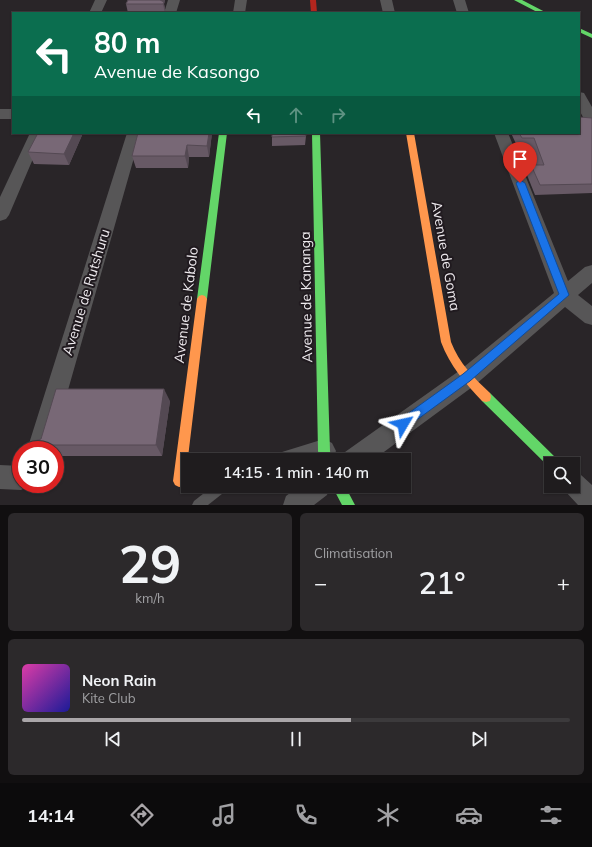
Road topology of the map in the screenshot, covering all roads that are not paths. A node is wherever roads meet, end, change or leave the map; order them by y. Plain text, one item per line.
1 (101, 0) edge
2 (174, 0) edge
3 (241, 0) edge
4 (314, 0) edge
5 (386, 0) edge
6 (459, 0) edge
7 (517, 0) edge
8 (95, 12) edge
9 (170, 12) edge
10 (239, 12) edge
11 (314, 12) edge
12 (389, 12) edge
13 (463, 12) edge
14 (539, 12) edge
15 (580, 30) edge
16 (592, 36) edge
17 (580, 99) edge
18 (0, 114) edge
19 (12, 114) edge
20 (588, 120) edge
21 (37, 134) edge
22 (134, 134) edge
23 (223, 134) edge
24 (316, 134) edge
25 (410, 134) edge
26 (501, 134) edge
27 (0, 216) edge
28 (592, 272) edge
29 (564, 295) junction
30 (592, 317) edge
31 (467, 378) junction
32 (42, 441) edge
33 (187, 453) edge
34 (325, 453) edge
35 (363, 453) edge
36 (547, 457) edge
37 (0, 477) edge
38 (12, 478) edge
39 (580, 490) edge
40 (214, 493) edge
41 (310, 493) edge
42 (342, 493) edge
43 (592, 502) edge
44 (198, 505) edge
45 (295, 505) edge
46 (349, 505) edge

1 - 8 street
2 - 9 street
3 - 10 street
4 - 11 street
5 - 12 street
6 - 13 street
7 - 14 street
15 - 16 street
17 - 20 street
18 - 19 street
21 - 27 street
22 - 32 street, Avenue de Rutshuru
23 - 33 street, Avenue de Kabolo
24 - 34 street, Avenue de Kananga
25 - 31 street, Avenue de Goma
26 - 29 street
28 - 29 street
29 - 30 street
29 - 31 street
31 - 35 street
31 - 36 street, Avenue de Goma
37 - 38 street
39 - 43 street
40 - 44 lane
41 - 45 street
42 - 46 street

